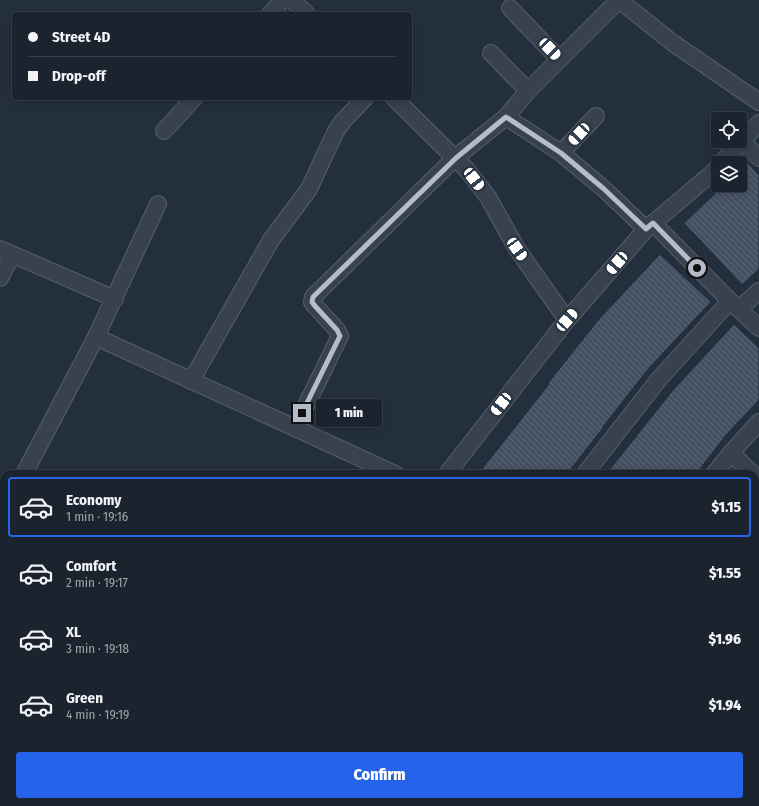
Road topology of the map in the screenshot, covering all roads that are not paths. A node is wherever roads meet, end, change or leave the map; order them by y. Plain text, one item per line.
1 (283, 0) edge
2 (292, 0) edge
3 (510, 8) dead end
4 (272, 12) edge
5 (305, 12) edge
6 (491, 53) dead end
7 (559, 59) junction
8 (528, 91) junction
9 (192, 100) edge
10 (363, 100) edge
11 (396, 100) edge
12 (759, 102) edge
13 (596, 116) dead end
14 (506, 117) junction
15 (759, 123) edge
16 (164, 131) dead end
17 (747, 136) edge
18 (747, 146) edge
19 (735, 148) edge
20 (561, 153) junction
21 (728, 156) edge
22 (456, 158) junction
23 (759, 158) edge
24 (711, 174) edge
25 (158, 204) dead end
26 (650, 226) junction
27 (6, 252) edge
28 (0, 278) edge
29 (759, 291) edge
30 (115, 299) junction
31 (735, 305) junction
32 (567, 320) junction
33 (759, 328) edge
34 (96, 337) junction
35 (191, 381) junction
36 (759, 422) edge
37 (296, 428) junction
38 (731, 453) junction
39 (26, 470) edge
40 (386, 470) edge
41 (449, 470) edge
42 (589, 470) edge
43 (717, 470) edge
44 (749, 470) edge

1 - 4 street
2 - 5 street
3 - 7 street
6 - 8 street
7 - 8 street
7 - 12 street
8 - 14 street
9 - 16 street
10 - 35 street
11 - 22 street
13 - 20 street
14 - 20 street
14 - 22 street
15 - 17 street
18 - 23 street
19 - 21 street
20 - 26 street
22 - 32 street
22 - 37 street
24 - 26 street
25 - 30 street
26 - 31 street
26 - 32 street
27 - 28 street
27 - 30 street
29 - 31 street
30 - 34 street
31 - 33 street
31 - 42 street
32 - 41 street
34 - 35 street
34 - 39 street
35 - 37 street
36 - 38 street
37 - 40 street
38 - 43 street
38 - 44 street

